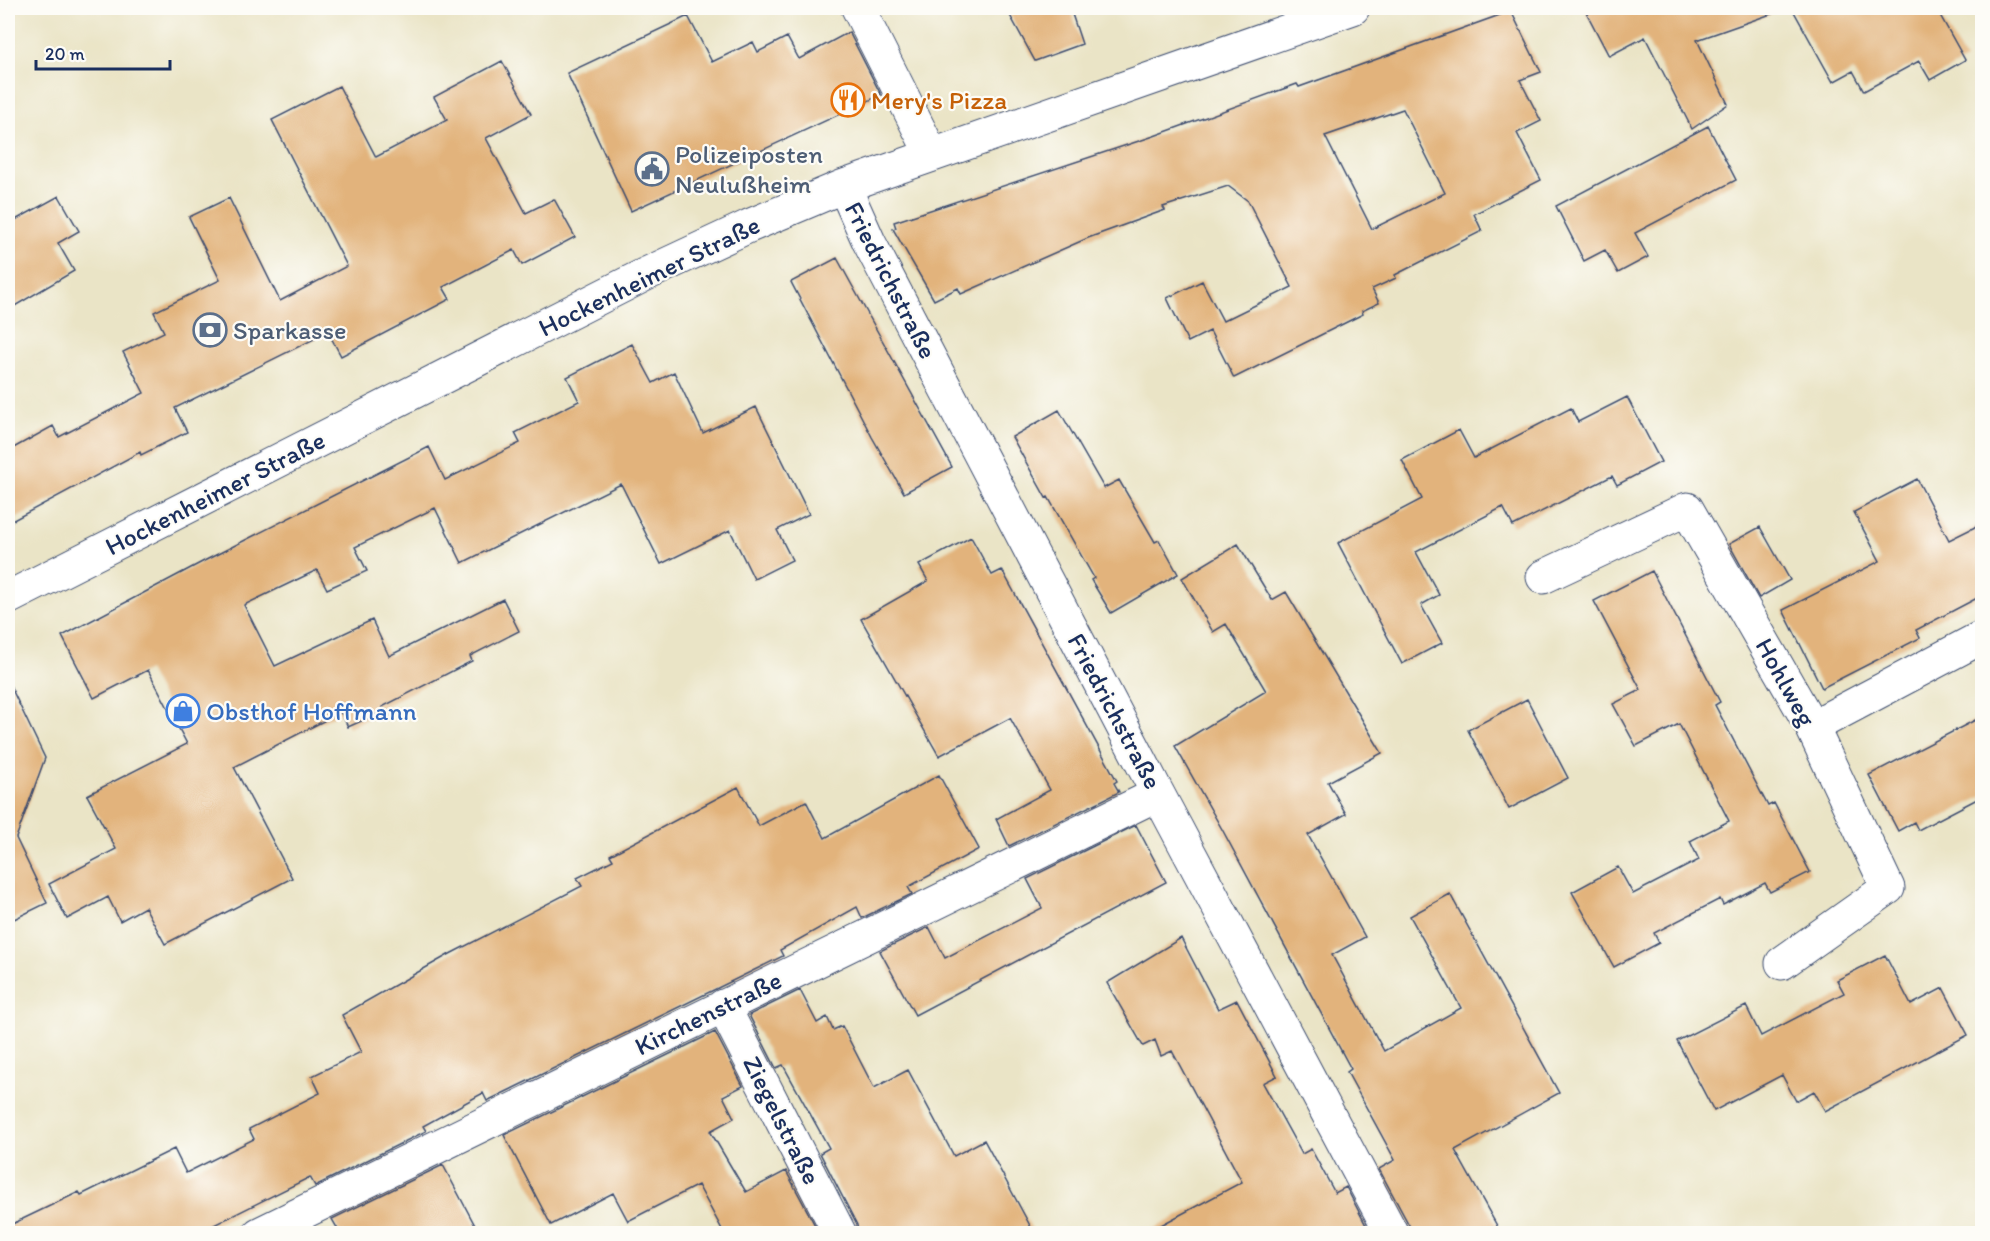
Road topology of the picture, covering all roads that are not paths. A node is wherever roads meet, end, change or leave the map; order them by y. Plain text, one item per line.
1 (858, 8) edge
2 (1353, 8) edge
3 (932, 155) junction
4 (844, 186) junction
5 (1543, 577) dead end
6 (8, 598) edge
7 (1983, 637) edge
8 (1812, 727) junction
9 (1158, 794) junction
10 (1782, 963) dead end
11 (723, 1006) junction
12 (259, 1233) edge
13 (840, 1233) edge
14 (1392, 1233) edge

1 - 3 street
2 - 3 street, Hockenheimer Straße
3 - 4 street, Hockenheimer Straße
4 - 6 street, Hockenheimer Straße
4 - 9 street, Friedrichstraße
5 - 8 street, Hohlweg
7 - 8 street
8 - 10 street, Hohlweg
9 - 11 street, Kirchenstraße
9 - 14 street, Friedrichstraße
11 - 12 street, Kirchenstraße
11 - 13 street, Ziegelstraße

